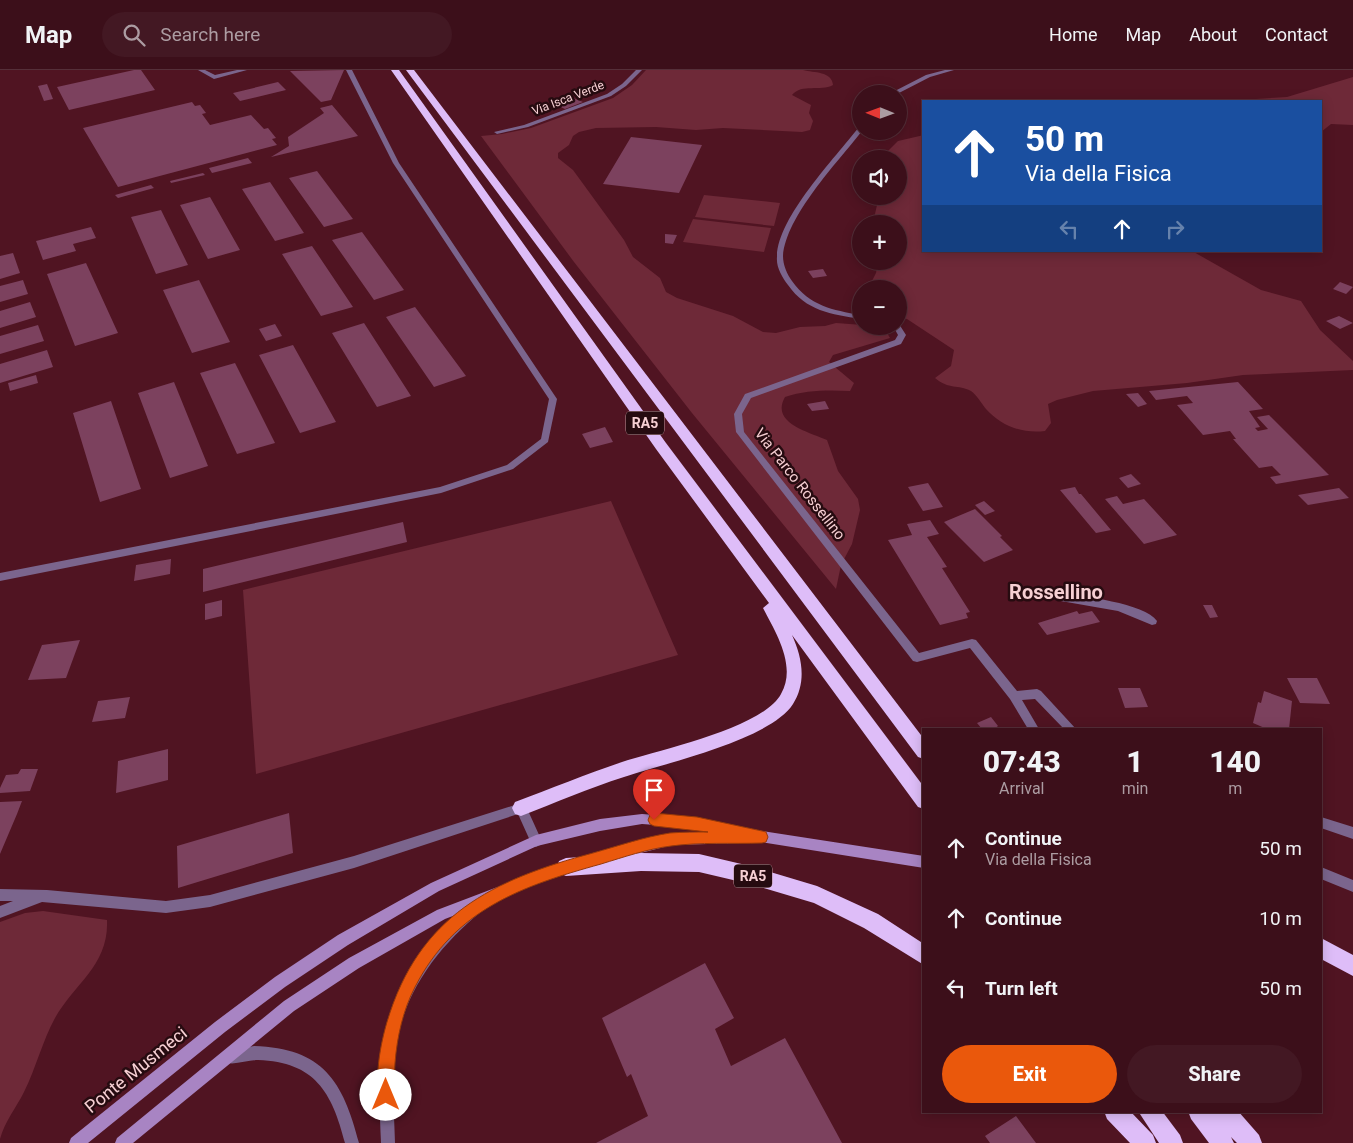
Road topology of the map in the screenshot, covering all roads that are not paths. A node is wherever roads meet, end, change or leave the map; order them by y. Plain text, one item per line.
1 (201, 70) edge
2 (244, 70) edge
3 (349, 70) edge
4 (394, 70) edge
5 (410, 70) edge
6 (639, 70) edge
7 (951, 70) edge
8 (908, 86) edge
9 (497, 132) dead end
10 (852, 140) edge
11 (852, 315) edge
12 (902, 335) edge
13 (751, 568) junction
14 (0, 577) edge
15 (1059, 597) dead end
16 (1152, 621) dead end
17 (1014, 696) junction
18 (1033, 728) edge
19 (1070, 728) edge
20 (922, 749) edge
21 (922, 798) edge
22 (521, 808) junction
23 (1322, 822) edge
24 (1353, 833) edge
25 (762, 837) junction
26 (536, 841) junction
27 (922, 862) edge
28 (566, 867) junction
29 (1322, 873) edge
30 (1353, 886) edge
31 (510, 887) junction
32 (0, 895) edge
33 (47, 896) junction
34 (0, 912) edge
35 (1322, 949) edge
36 (922, 954) edge
37 (1353, 966) edge
38 (229, 1057) junction
39 (1117, 1113) edge
40 (1151, 1113) edge
41 (1200, 1113) edge
42 (1226, 1113) edge
43 (76, 1143) edge
44 (122, 1143) edge
45 (352, 1143) edge
46 (388, 1143) edge
47 (1145, 1143) edge
48 (1172, 1143) edge
49 (1223, 1143) edge
50 (1251, 1143) edge

1 - 2 street
3 - 14 street
4 - 13 highway, RA5
5 - 20 highway, RA5
6 - 9 street, Via Isca Verde
7 - 8 street
10 - 11 street
12 - 17 street, Via Parco Rossellino
13 - 21 highway, RA5
13 - 22 highway, RA5
15 - 16 street
17 - 18 street
17 - 19 street
22 - 26 street
22 - 33 street
23 - 24 street
25 - 26 main road, Ponte Musmeci
25 - 27 main road
25 - 28 main road
26 - 43 main road, Ponte Musmeci
28 - 31 main road
28 - 36 highway, RA5
29 - 30 street
31 - 38 main road
31 - 46 street
32 - 33 street
33 - 34 street
35 - 37 highway
38 - 44 main road
38 - 45 street
39 - 47 highway
40 - 48 highway
41 - 49 highway
42 - 50 highway

